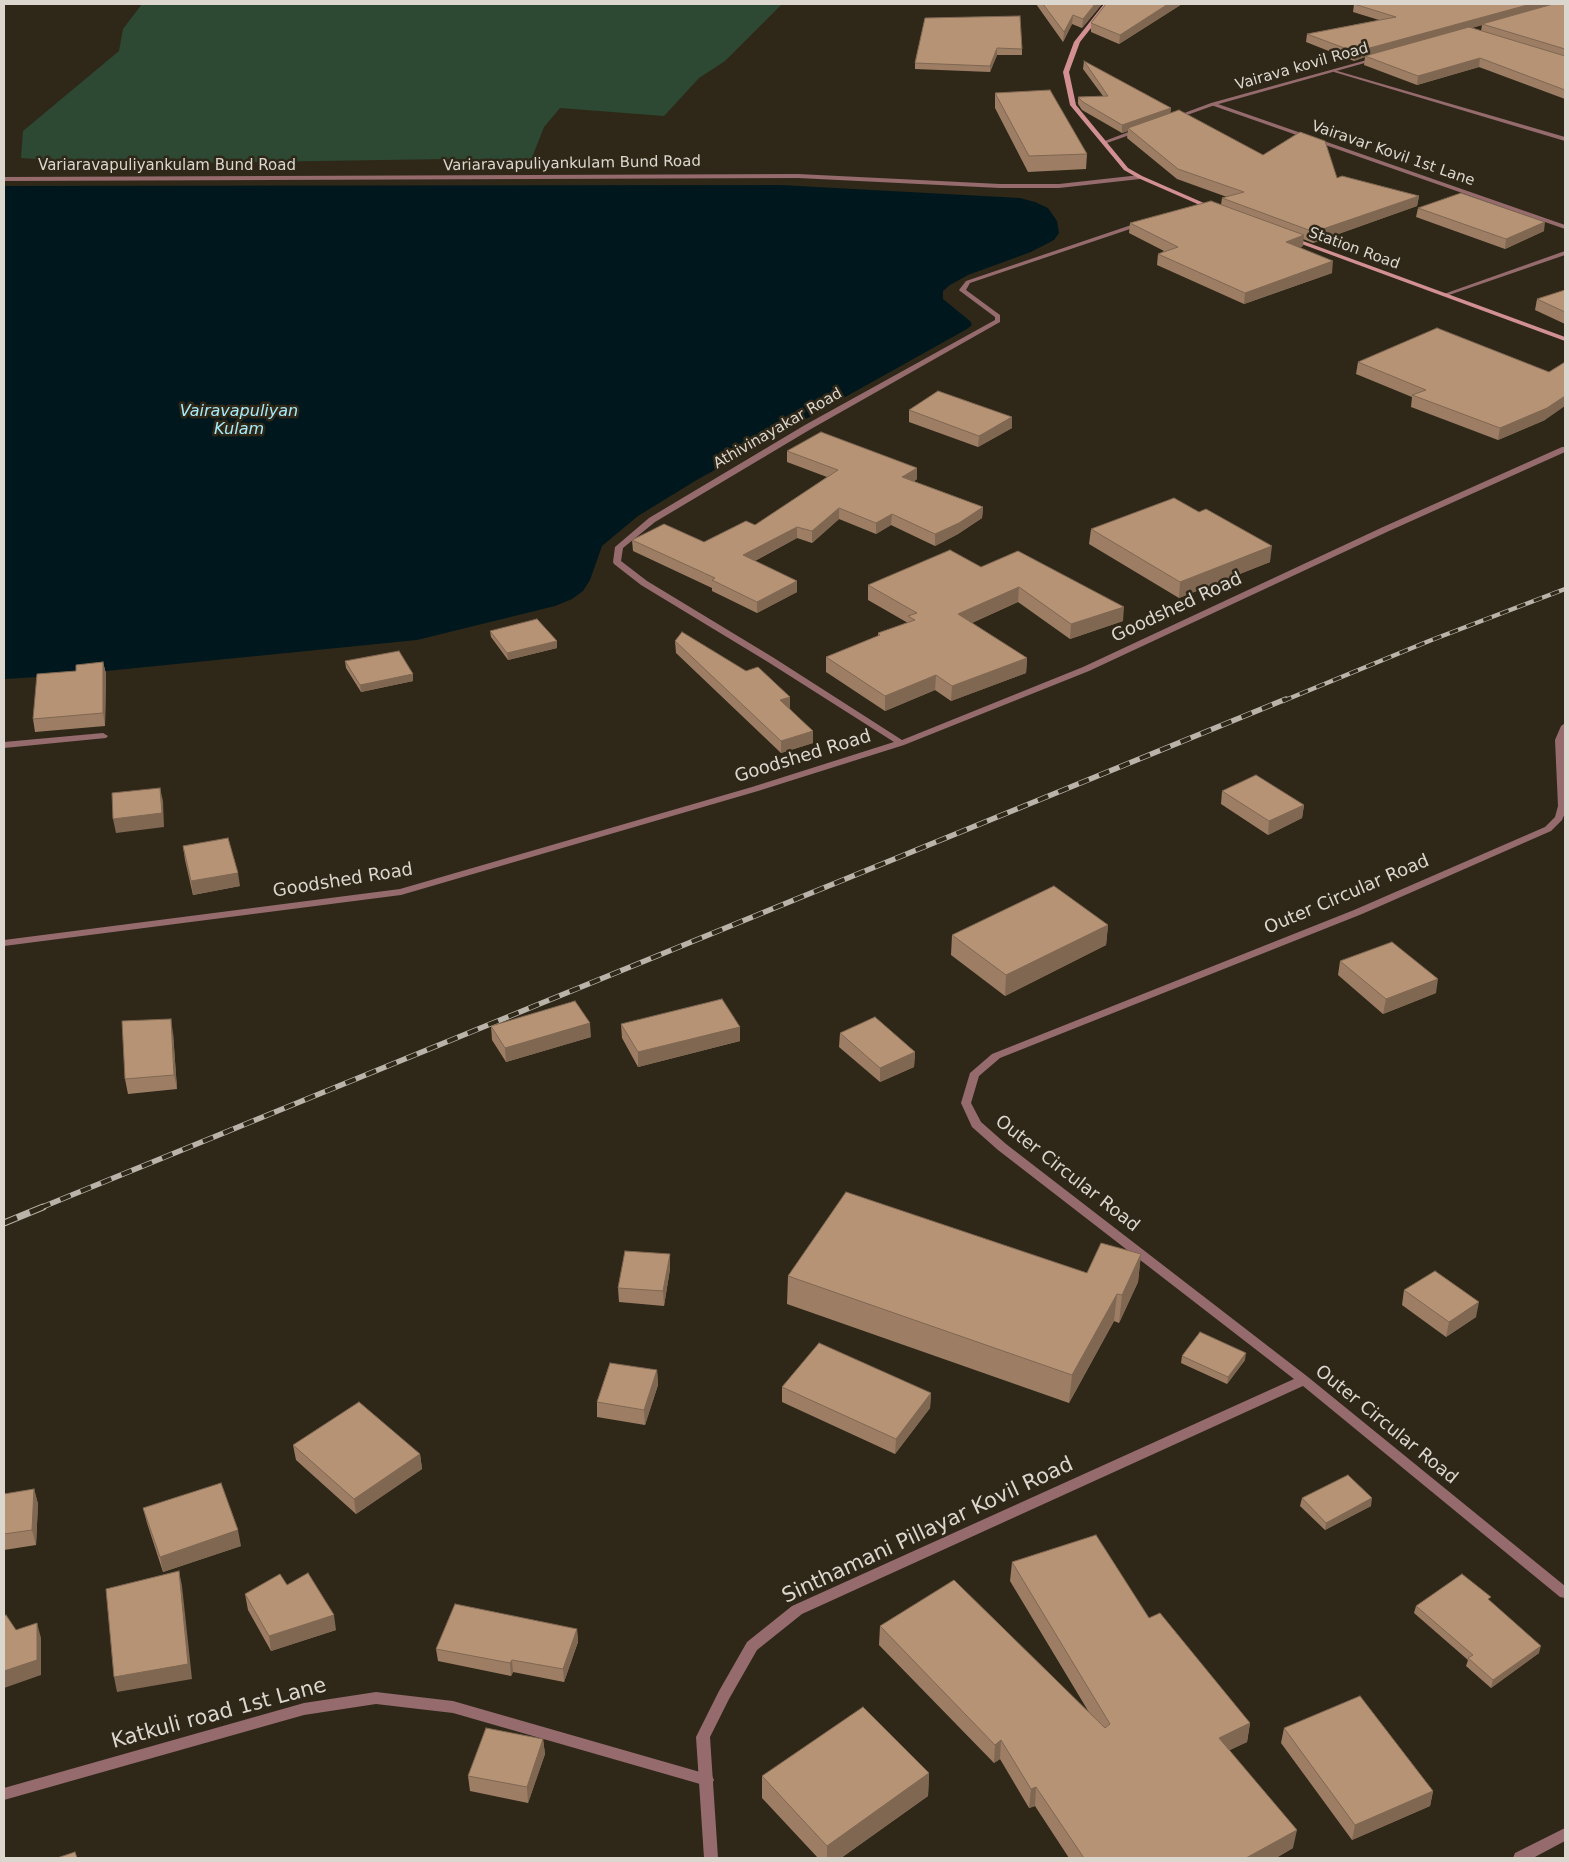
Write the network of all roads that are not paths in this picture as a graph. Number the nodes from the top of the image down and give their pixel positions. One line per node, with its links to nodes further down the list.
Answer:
1 (1107, 4): 8 (main road)
2 (1384, 57): 3 (street, Vairava kovil Road)
3 (1336, 71): 4 (street, Vairava kovil Road); 7 (street)
4 (1213, 104): 5 (street, Vairava kovil Road); 15 (street, Vairavar Kovil 1st Lane)
5 (1168, 120)
6 (1150, 127): 8 (street)
7 (1565, 139)
8 (1105, 142): 9 (main road)
9 (1140, 177): 10 (street, Variaravapuliyankulam Bund Road); 11 (main road)
10 (4, 179)
11 (1200, 203): 12 (street); 13 (main road)
12 (1191, 207)
13 (1215, 210)
14 (1154, 219): 23 (street, Athivinayakar Road)
15 (1565, 227)
16 (1285, 236): 18 (main road, Station Road)
17 (1565, 253): 18 (street)
18 (1444, 295): 19 (main road, Station Road)
19 (1565, 339)
20 (1565, 449): 23 (street, Goodshed Road)
21 (1565, 726): 26 (street, Outer Circular Road)
22 (103, 736): 24 (street)
23 (901, 743): 25 (street, Goodshed Road)
24 (4, 745)
25 (4, 943)
26 (1304, 1380): 27 (street, Outer Circular Road); 28 (street, Sinthamani Pillayar Kovil Road)
27 (1565, 1593)
28 (707, 1780): 29 (street, Katkuli road 1st Lane); 31 (street, Sinthamani Pillayar Kovil Road)
29 (4, 1794)
30 (1565, 1834): 32 (street)
31 (711, 1858)
32 (1520, 1858)

